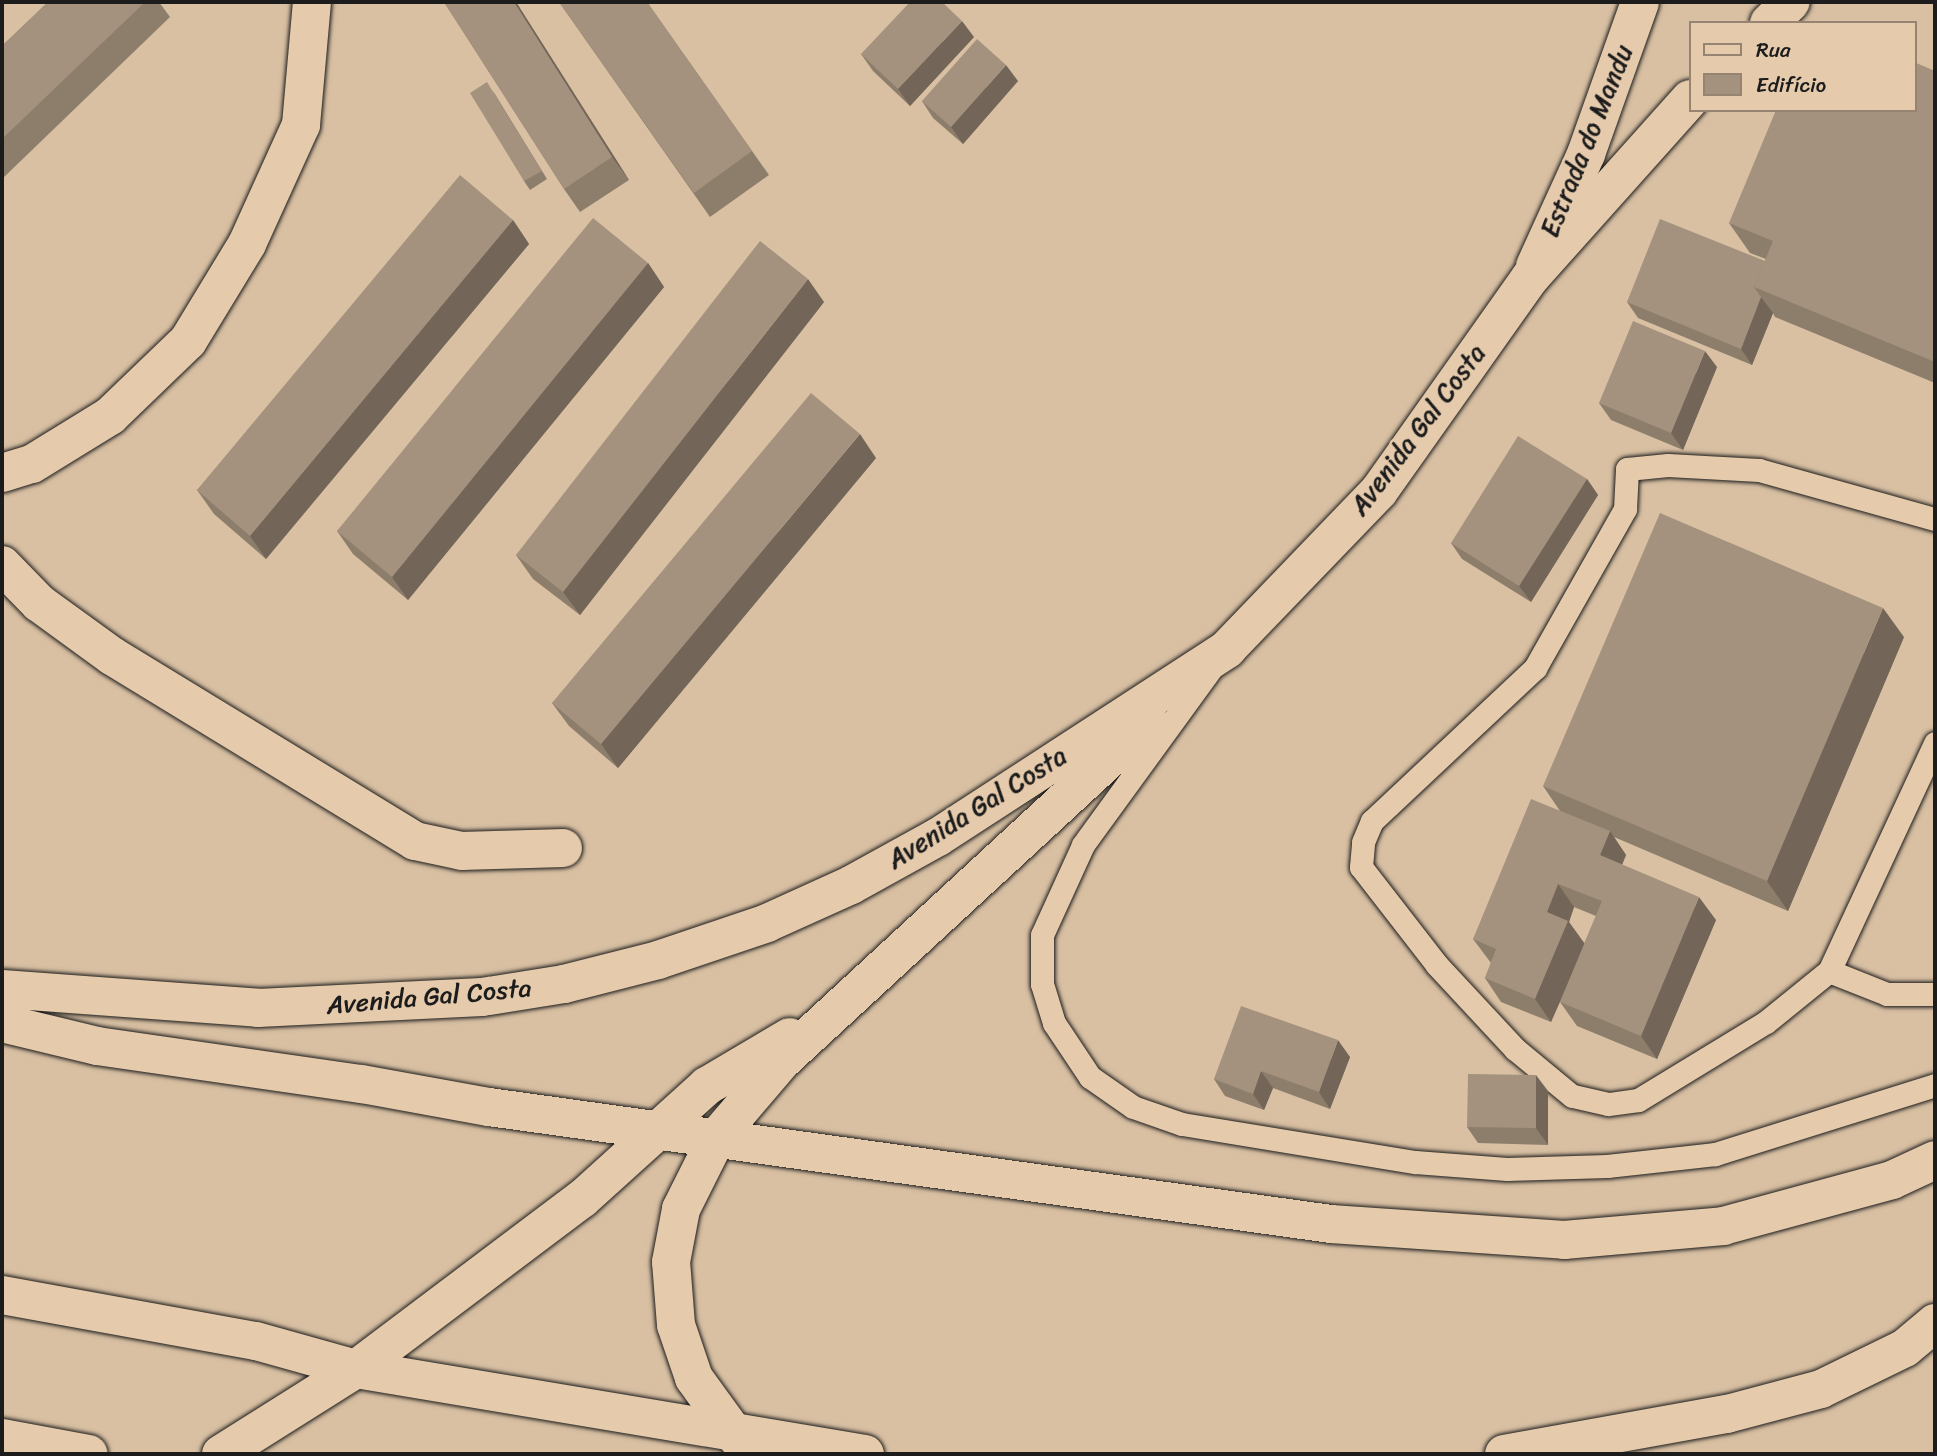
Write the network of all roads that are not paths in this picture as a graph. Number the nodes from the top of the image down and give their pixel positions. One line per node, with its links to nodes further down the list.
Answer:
1 (312, 2): 7 (main road)
2 (1640, 2): 6 (main road, Estrada do Mandu)
3 (1791, 2): 4 (main road)
4 (1771, 21)
5 (1688, 101): 6 (main road, Avenida Gal Costa)
6 (1530, 278): 10 (main road, Avenida Gal Costa)
7 (2, 473)
8 (1935, 519): 13 (lane)
9 (2, 565): 12 (main road)
10 (1227, 649): 14 (main road, Avenida Gal Costa); 16 (main road); 18 (lane)
11 (1935, 743): 13 (lane)
12 (563, 848)
13 (1829, 971): 15 (lane)
14 (2, 989)
15 (1935, 994)
16 (836, 1013): 19 (main road); 20 (main road)
17 (2, 1023): 19 (main road)
18 (1935, 1085)
19 (654, 1132): 20 (main road); 24 (main road)
20 (717, 1137): 21 (main road); 26 (main road)
21 (1935, 1160)
22 (2, 1295): 24 (main road)
23 (1935, 1323): 30 (main road)
24 (356, 1369): 26 (main road); 28 (main road)
25 (2, 1438): 27 (main road)
26 (739, 1444): 29 (main road)
27 (89, 1454)
28 (221, 1454)
29 (865, 1454)
30 (1504, 1454)

